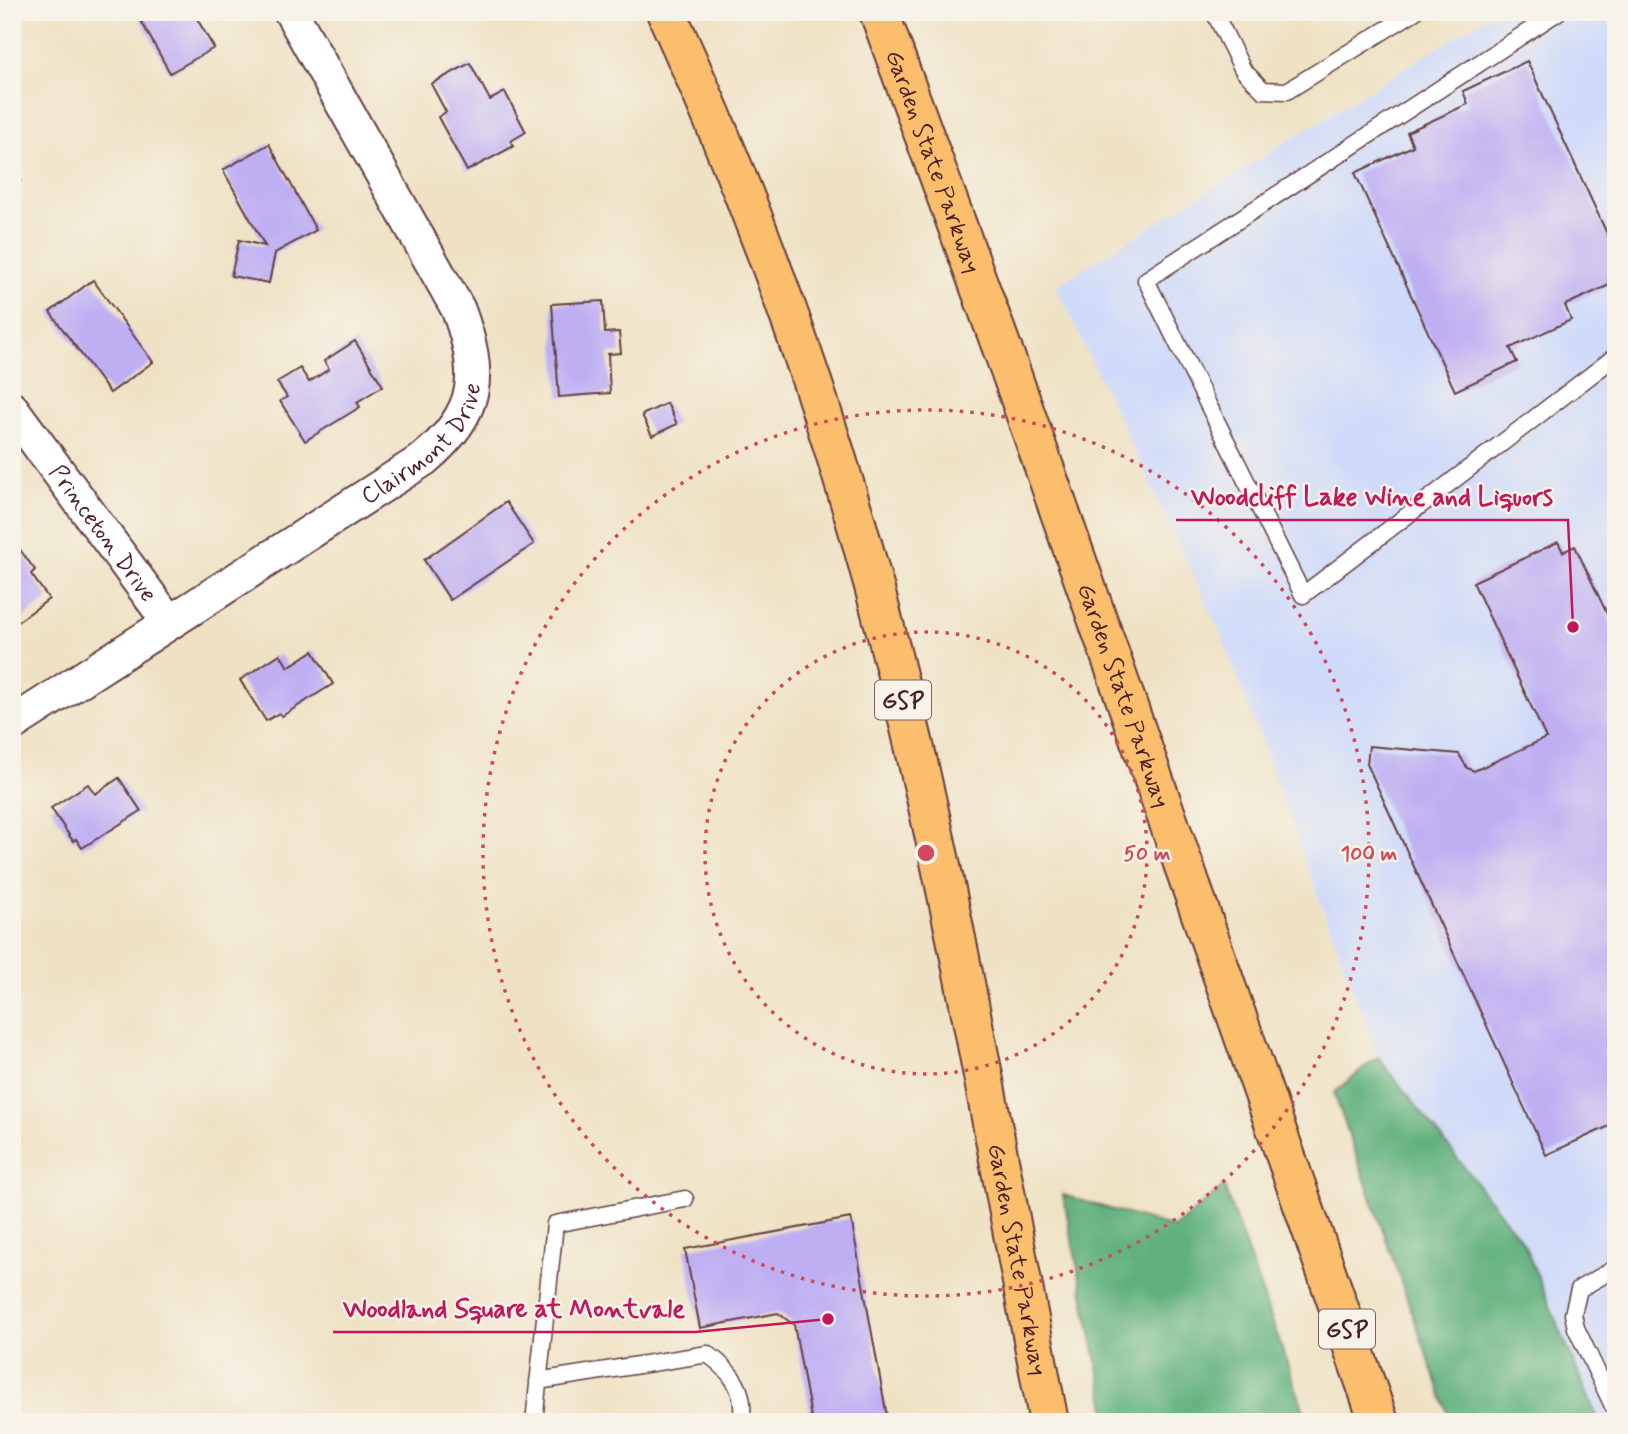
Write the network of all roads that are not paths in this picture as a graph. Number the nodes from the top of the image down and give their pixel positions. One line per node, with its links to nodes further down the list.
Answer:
1 (290, 12): 9 (street, Clairmont Drive)
2 (666, 12): 17 (highway, Garden State Parkway / GSP)
3 (879, 12): 18 (highway, Garden State Parkway / GSP)
4 (1214, 12): 5 (lane)
5 (1414, 12)
6 (1558, 12): 7 (lane)
7 (1616, 356)
8 (12, 409): 9 (street, Princeton Drive)
9 (169, 622): 10 (street, Clairmont Drive)
10 (12, 724)
11 (685, 1199): 13 (lane)
12 (1616, 1268): 14 (lane)
13 (538, 1381): 15 (lane); 16 (lane)
14 (1616, 1412)
15 (534, 1422)
16 (741, 1422)
17 (1049, 1422)
18 (1379, 1422)

